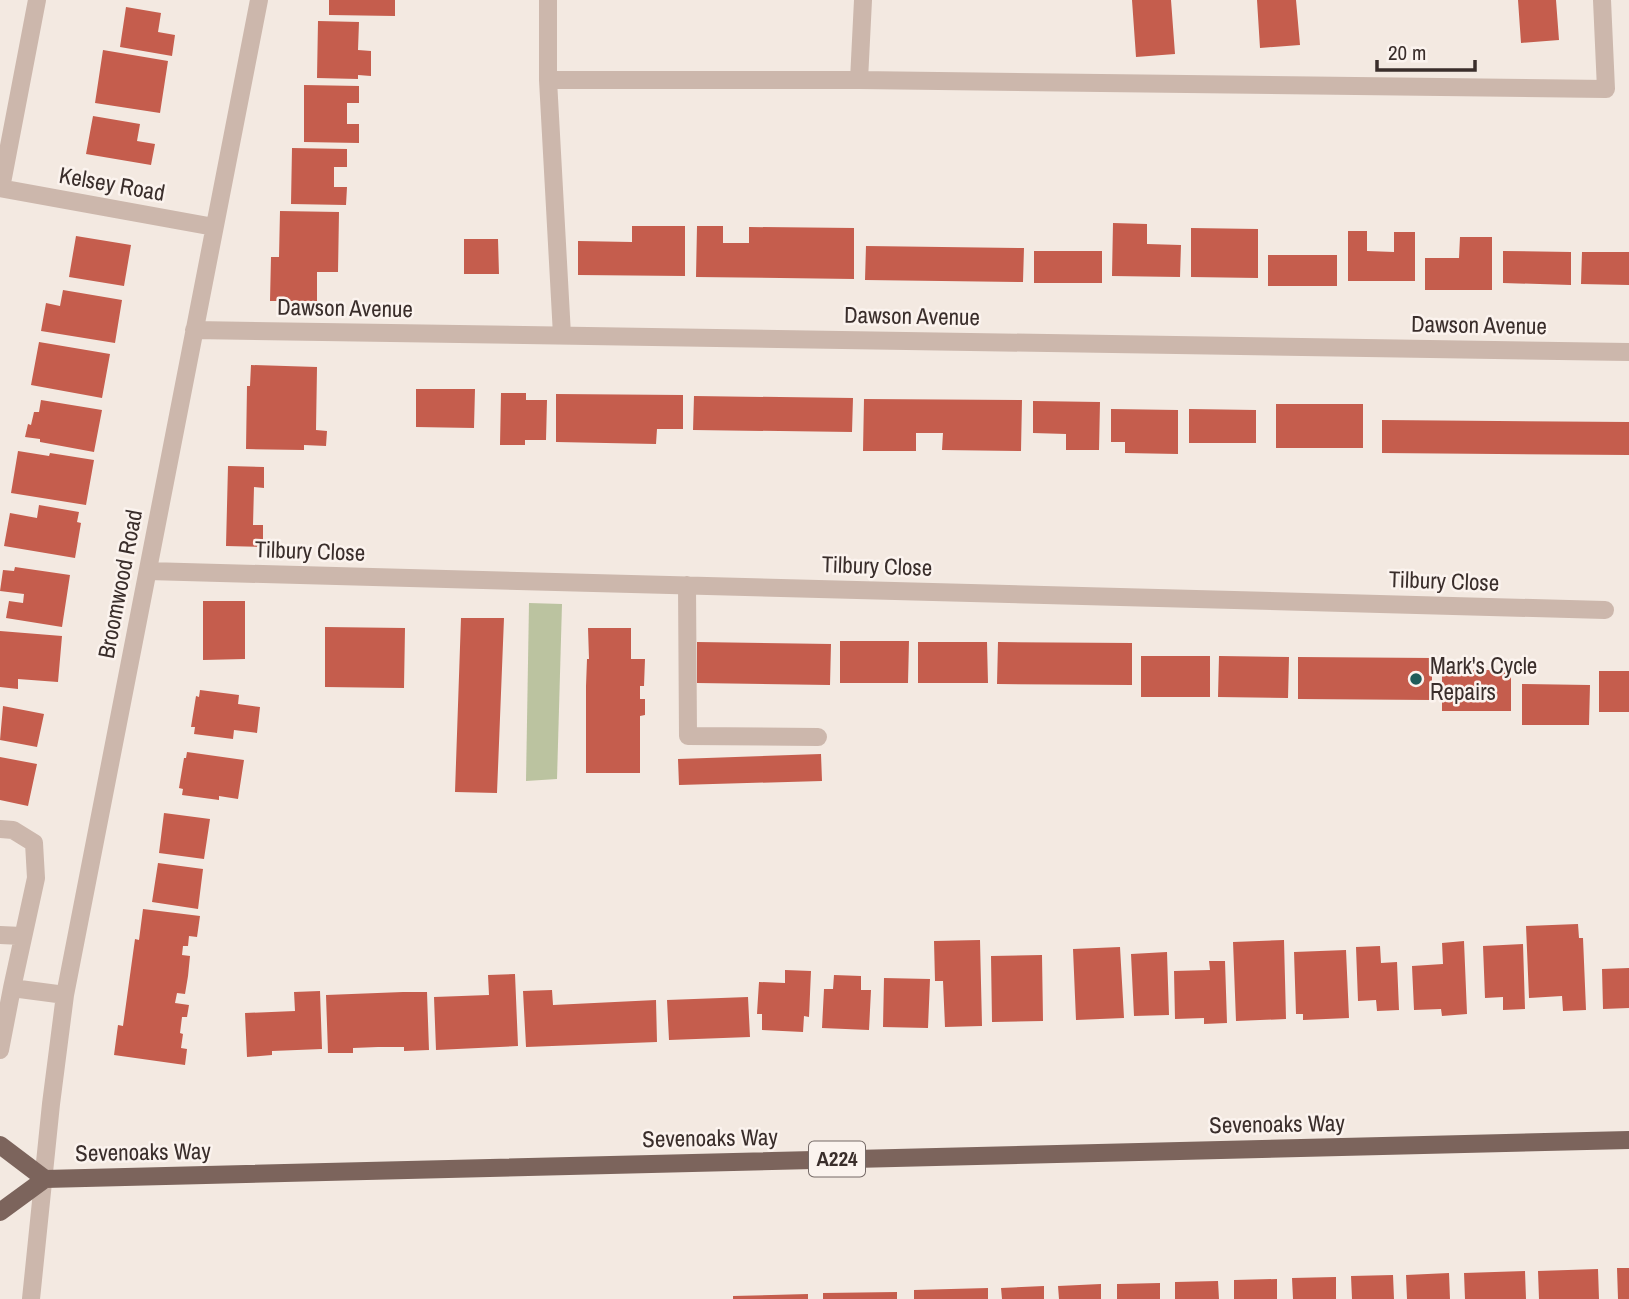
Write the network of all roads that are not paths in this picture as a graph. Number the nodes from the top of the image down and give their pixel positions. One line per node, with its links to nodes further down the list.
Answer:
1 (37, 0): 8 (street)
2 (258, 0): 9 (street, Broomwood Road)
3 (548, 0): 6 (street)
4 (863, 0): 7 (street)
5 (1602, 0): 7 (street)
6 (548, 80): 7 (street); 11 (street)
7 (859, 80)
8 (1, 188): 9 (street, Kelsey Road)
9 (214, 227): 10 (street, Broomwood Road)
10 (194, 330): 11 (street, Dawson Avenue); 13 (street, Broomwood Road)
11 (562, 335): 12 (street, Dawson Avenue)
12 (1629, 352)
13 (148, 571): 14 (street, Tilbury Close); 21 (street, Broomwood Road)
14 (687, 585): 15 (street, Tilbury Close); 16 (street)
15 (1605, 610)
16 (818, 737)
17 (0, 829): 19 (street)
18 (0, 935): 19 (street)
19 (22, 936): 20 (street)
20 (12, 988): 21 (street); 22 (street)
21 (65, 995): 25 (street, Broomwood Road)
22 (0, 1050)
23 (1629, 1140): 25 (main road, Sevenoaks Way / A224)
24 (0, 1145): 25 (main road, Sevenoaks Way)
25 (45, 1179): 26 (main road, Sevenoaks Way); 27 (street, Broomwood Road)
26 (0, 1212)
27 (31, 1299)

